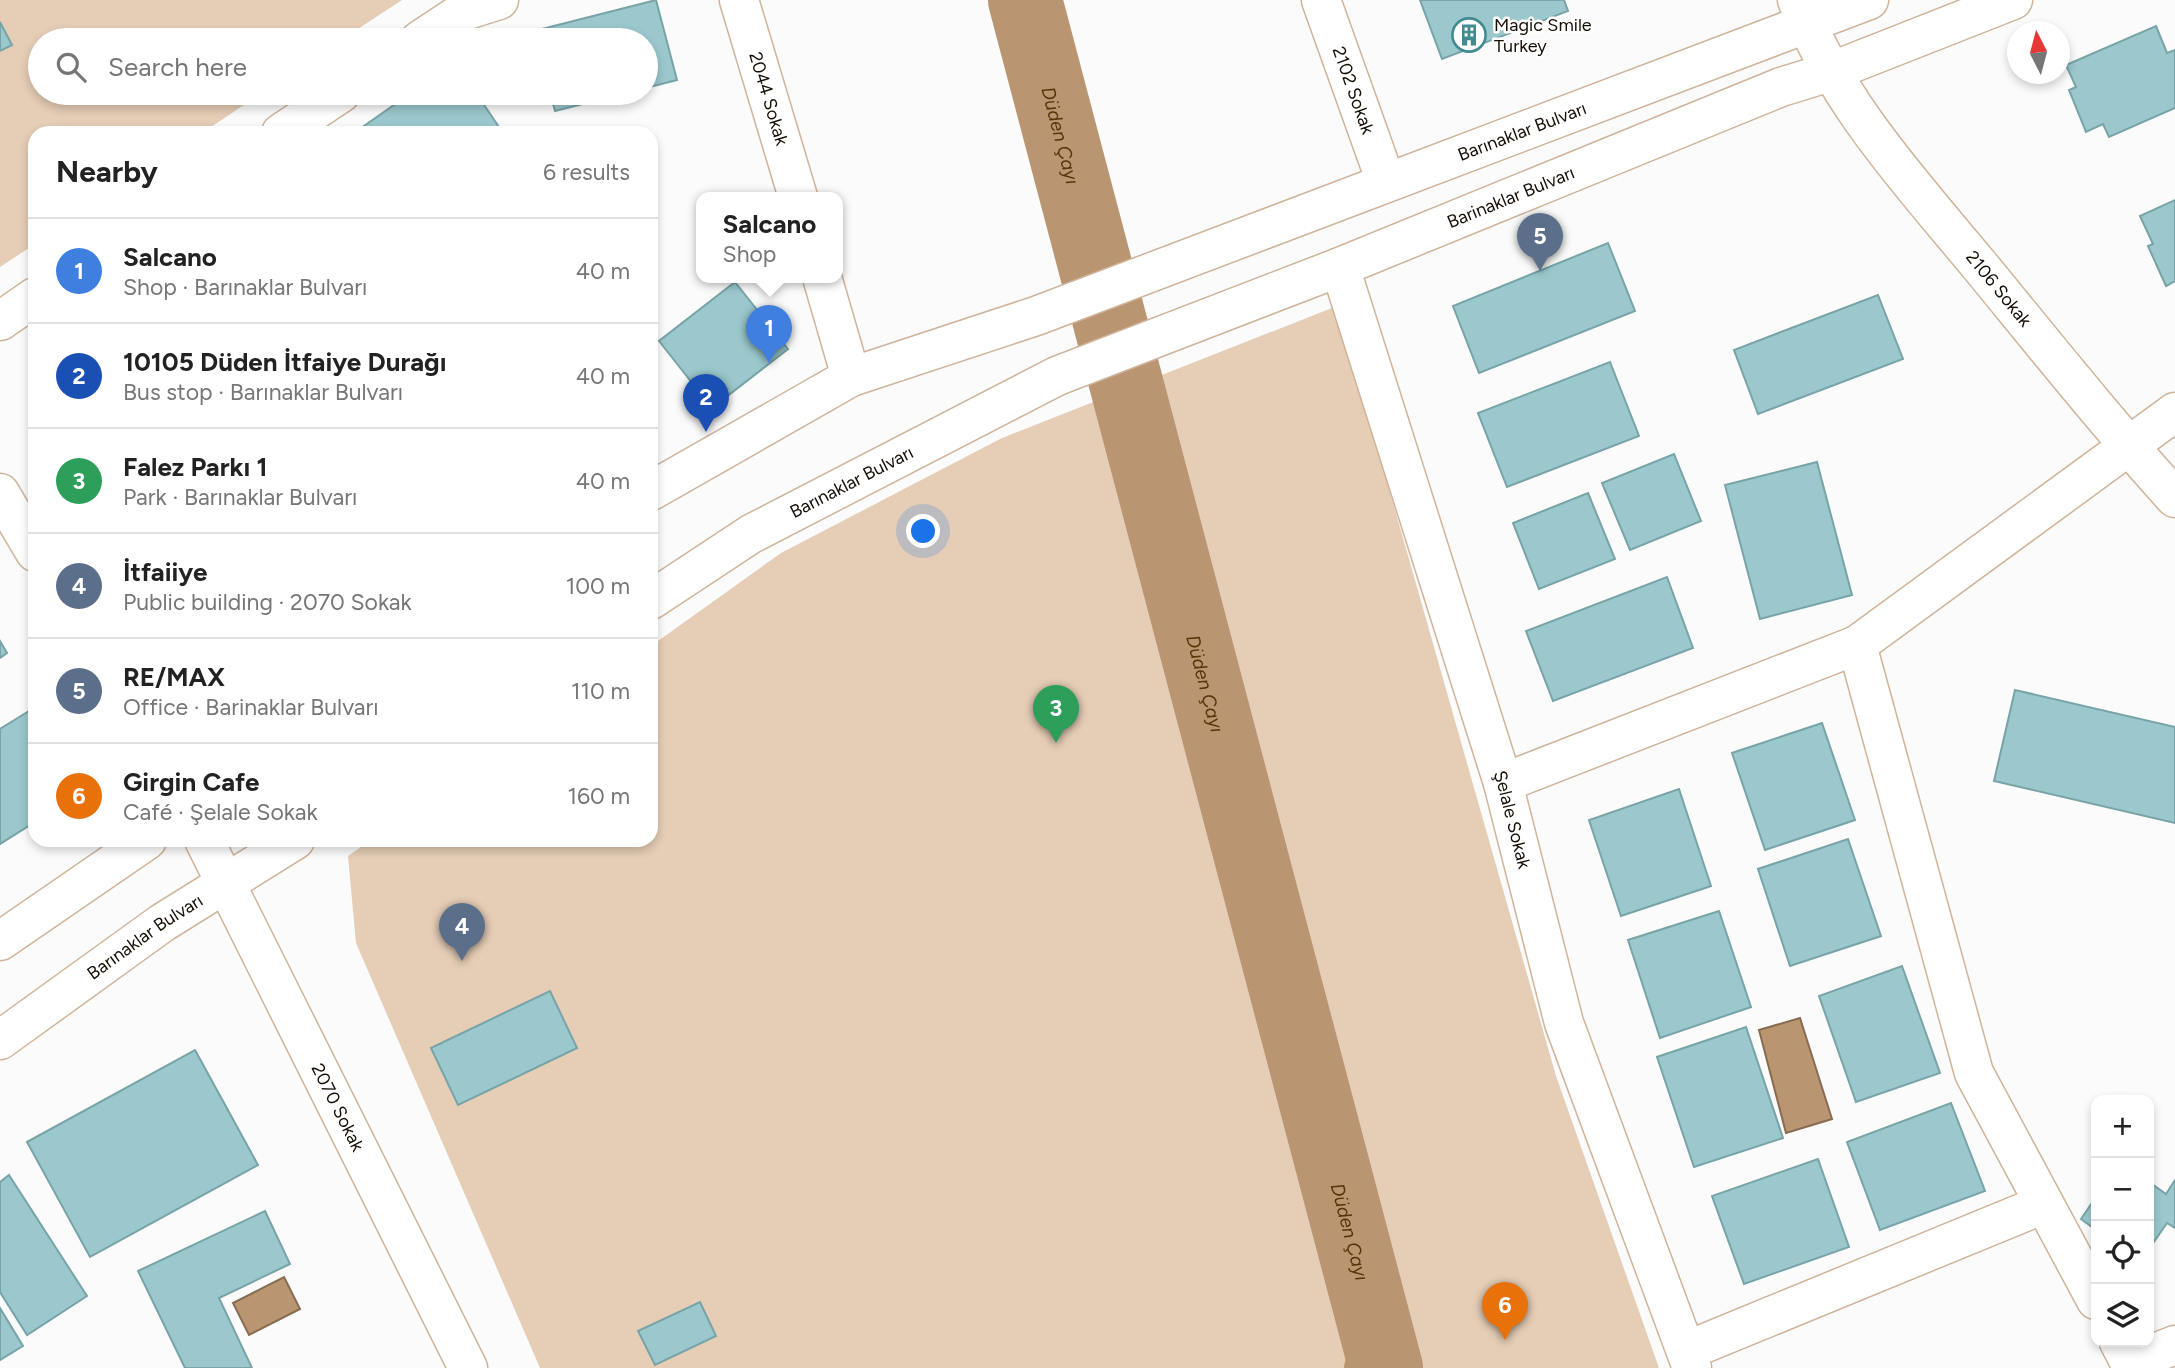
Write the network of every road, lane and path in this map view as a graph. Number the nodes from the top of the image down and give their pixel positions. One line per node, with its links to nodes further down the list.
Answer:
1 (499, 0): 7 (street)
2 (739, 0): 12 (street, 2044 Sokak)
3 (1321, 0): 11 (street, 2102 Sokak)
4 (1869, 0): 6 (street, Barınaklar Bulvarı)
5 (2013, 0): 8 (street)
6 (1801, 12): 8 (street, 2106 Sokak); 11 (street, Barınaklar Bulvarı)
7 (438, 28)
8 (1830, 72): 13 (street, Barinaklar Bulvarı); 20 (street, 2106 Sokak)
9 (323, 105): 10 (street)
10 (292, 126)
11 (1386, 182): 18 (street, Barınaklar Bulvarı)
12 (797, 192)
13 (1340, 267): 17 (street, Barinaklar Bulvarı); 27 (street, Şelale Sokak)
14 (824, 283): 18 (street)
15 (28, 303): 16 (street)
16 (0, 321)
17 (1194, 322): 25 (street, Barınaklar Bulvarı)
18 (852, 377): 21 (street)
19 (2175, 412): 20 (street)
20 (2129, 447): 23 (street, 2106 Sokak); 26 (street)
21 (658, 487)
22 (0, 493): 24 (street)
23 (2175, 498)
24 (28, 540)
25 (658, 595)
26 (1857, 645): 27 (street); 34 (street)
27 (1503, 783): 38 (street, Şelale Sokak)
28 (138, 847): 32 (street)
29 (208, 847): 31 (street, 2070 Sokak)
30 (284, 847): 31 (street, Barınaklar Bulvarı)
31 (226, 883): 33 (street, Barınaklar Bulvarı); 39 (street, 2070 Sokak)
32 (0, 941)
33 (0, 1040)
34 (2044, 1204): 35 (street); 38 (street)
35 (2091, 1291)
36 (2175, 1345): 37 (street)
37 (2122, 1347)
38 (1689, 1359)
39 (468, 1368)

